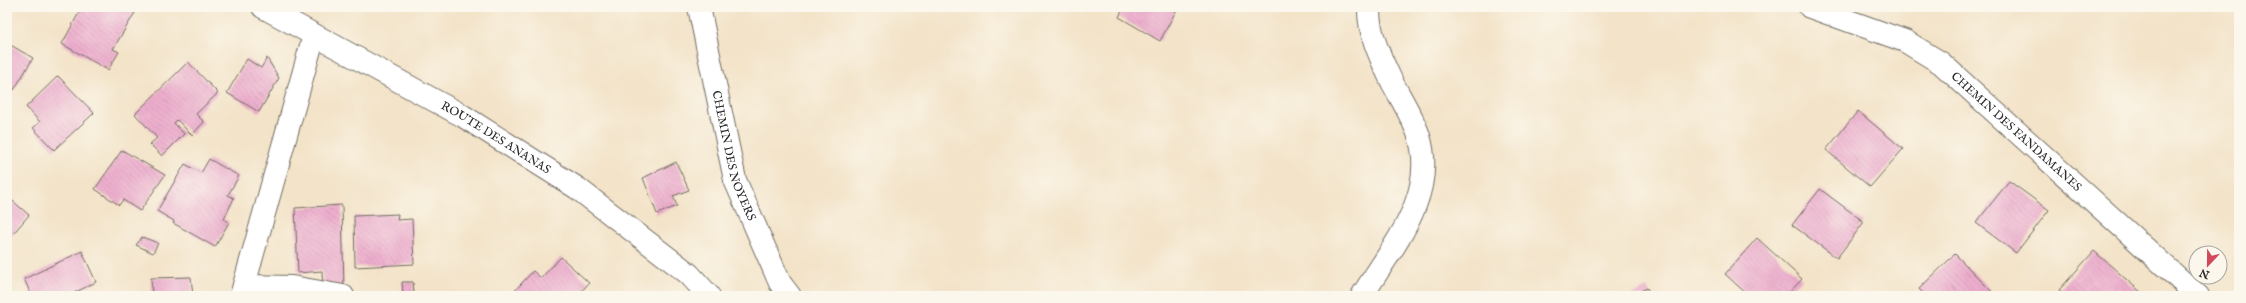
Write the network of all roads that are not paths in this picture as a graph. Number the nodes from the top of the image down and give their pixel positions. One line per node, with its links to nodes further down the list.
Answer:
1 (263, 7): 5 (street, ROUTE DES ANANAS)
2 (699, 7): 9 (street, CHEMIN DES NOYERS)
3 (1369, 7): 10 (street)
4 (1810, 7): 11 (street, CHEMIN DES FANDAMANES)
5 (314, 35): 6 (street); 8 (street, ROUTE DES ANANAS)
6 (243, 291): 7 (street)
7 (343, 296)
8 (710, 296)
9 (790, 296)
10 (1362, 296)
11 (2198, 296)

